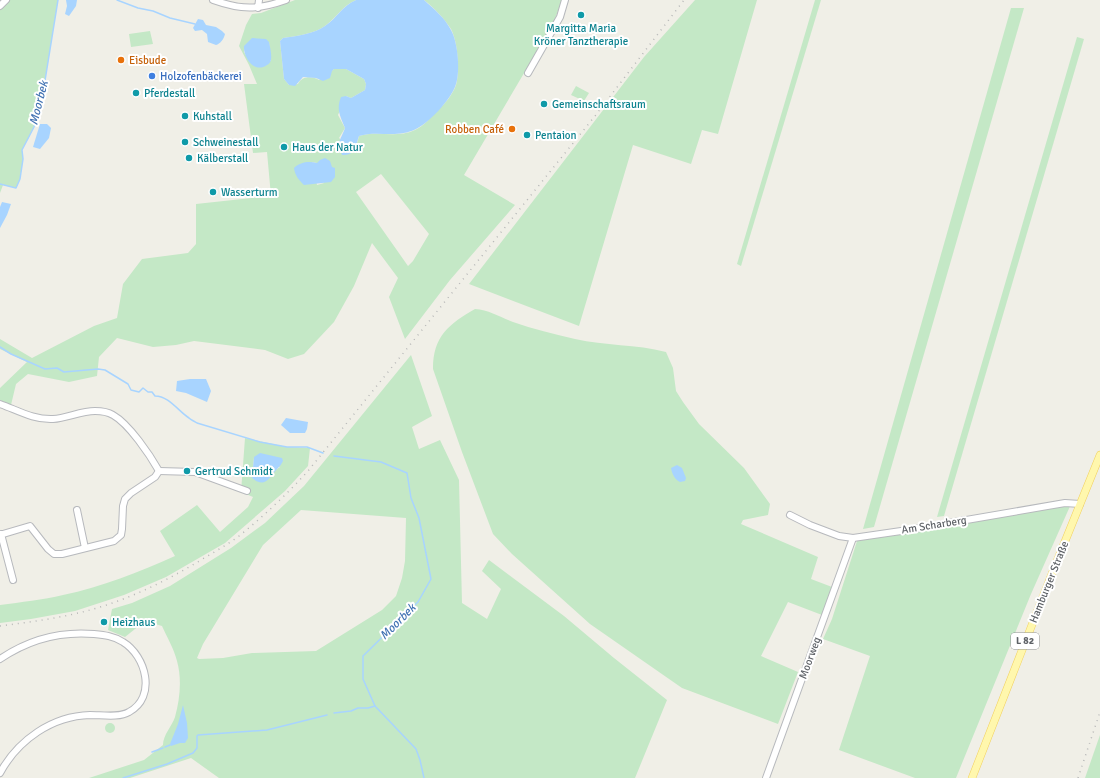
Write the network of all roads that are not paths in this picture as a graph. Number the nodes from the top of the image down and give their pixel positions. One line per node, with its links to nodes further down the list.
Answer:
1 (6, 0): 6 (street)
2 (213, 0): 7 (street)
3 (259, 0): 7 (street)
4 (286, 0): 7 (street)
5 (565, 0): 8 (street)
6 (0, 6)
7 (258, 8)
8 (528, 73)
9 (0, 404): 11 (street)
10 (1100, 454): 13 (main road, Hamburger Straße / L 82)
11 (159, 471): 12 (street); 18 (street)
12 (247, 491)
13 (1080, 504): 17 (street, Am Scharberg); 23 (main road, Hamburger Straße / L 82)
14 (77, 510): 18 (street)
15 (790, 516): 17 (street, Am Scharberg)
16 (0, 535): 18 (street); 19 (street)
17 (853, 538): 22 (street, Moorweg)
18 (85, 548)
19 (13, 580)
20 (0, 659): 21 (street)
21 (0, 773)
22 (766, 778)
23 (972, 778)

